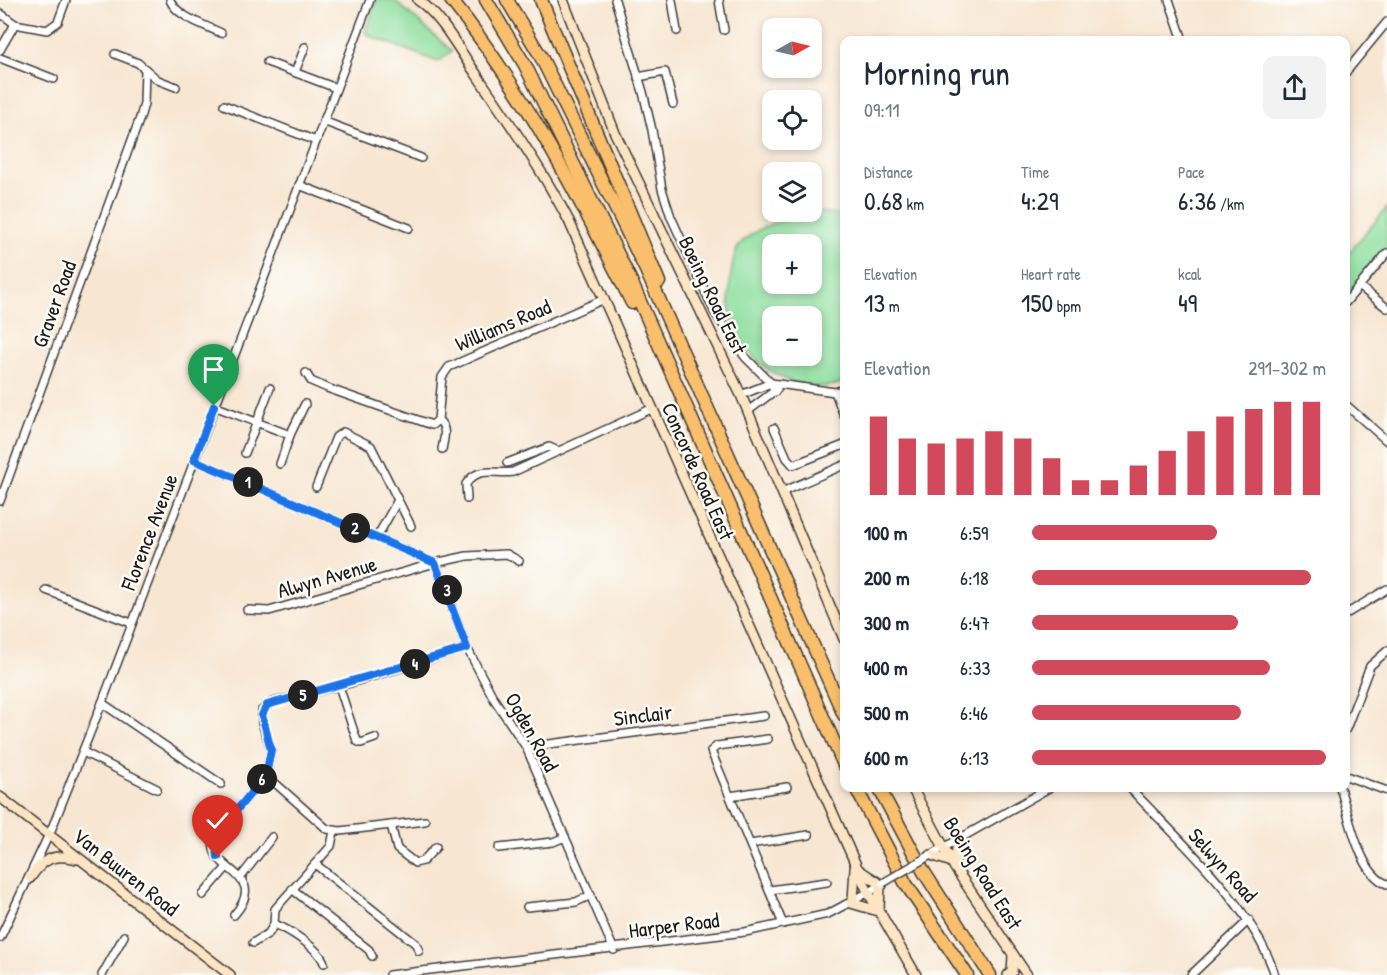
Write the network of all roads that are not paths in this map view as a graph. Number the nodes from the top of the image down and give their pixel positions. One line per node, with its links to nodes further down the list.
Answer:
1 (66, 0): 17 (street)
2 (170, 0): 20 (street)
3 (370, 0): 33 (street, Florence Avenue)
4 (418, 0): 44 (main road, Concorde Road East)
5 (451, 0): 63 (highway)
6 (486, 0): 63 (highway)
7 (507, 0): 47 (highway)
8 (540, 0): 47 (highway)
9 (563, 0): 54 (main road, Boeing Road East)
10 (625, 0): 14 (street)
11 (672, 0): 19 (street)
12 (719, 0): 18 (street)
13 (1169, 0): 21 (street)
14 (615, 1): 30 (street)
15 (0, 14): 17 (street)
16 (1387, 22): 27 (street)
17 (15, 24): 23 (street)
18 (724, 30)
19 (677, 31)
20 (221, 33)
21 (1181, 36)
22 (305, 47): 29 (street)
23 (0, 50)
24 (115, 54): 28 (street)
25 (0, 58): 31 (street)
26 (267, 62): 29 (street)
27 (1350, 67)
28 (146, 69): 32 (street); 79 (street, Graver Road)
29 (295, 72): 33 (street)
30 (638, 77): 34 (street); 48 (street)
31 (54, 79)
32 (176, 87)
33 (336, 88): 36 (street, Florence Avenue)
34 (673, 104)
35 (224, 105): 37 (street)
36 (323, 121): 37 (street, Florence Avenue); 38 (street)
37 (316, 141): 39 (street, Florence Avenue)
38 (421, 158)
39 (299, 185): 40 (street); 57 (street, Florence Avenue)
40 (409, 228)
41 (1387, 253): 42 (street)
42 (1359, 286): 43 (street); 45 (street)
43 (1350, 297)
44 (602, 300): 59 (main road, Concorde Road East); 61 (street, Williams Road)
45 (1387, 308)
46 (306, 373): 61 (street)
47 (695, 378): 94 (highway)
48 (771, 383): 49 (street); 52 (street); 54 (street)
49 (781, 385): 52 (street); 53 (street)
50 (270, 388): 62 (street)
51 (840, 390): 53 (street)
52 (775, 392): 60 (street)
53 (835, 392): 56 (street)
54 (741, 395): 60 (main road, Boeing Road East)
55 (305, 404): 65 (street)
56 (840, 405)
57 (214, 406): 62 (street); 71 (street, Florence Avenue)
58 (1350, 409): 66 (street)
59 (651, 410): 69 (street); 133 (main road, Concorde Road East)
60 (748, 411): 76 (main road, Boeing Road East)
61 (438, 420): 68 (street, Williams Road)
62 (256, 421): 65 (street); 70 (street)
63 (694, 427): 101 (highway)
64 (774, 428): 67 (street)
65 (291, 435): 73 (street)
66 (1387, 441)
67 (840, 447)
68 (442, 449)
69 (558, 451): 72 (street); 77 (street)
70 (245, 453)
71 (194, 460): 81 (street); 88 (street, Florence Avenue)
72 (507, 463)
73 (280, 464)
74 (840, 467): 76 (street)
75 (316, 487): 78 (street)
76 (782, 492): 89 (main road, Boeing Road East)
77 (467, 499)
78 (398, 500): 80 (street); 81 (street)
79 (0, 501)
80 (411, 526)
81 (377, 537): 83 (street)
82 (519, 561): 83 (street, Alwyn Avenue)
83 (435, 563): 86 (street, Alwyn Avenue); 90 (street, Ogden Road)
84 (1387, 589): 87 (street)
85 (46, 590): 88 (street)
86 (247, 610)
87 (1350, 612)
88 (131, 623): 93 (street, Florence Avenue)
89 (840, 630)
90 (467, 648): 92 (street); 99 (street, Ogden Road)
91 (1387, 651): 95 (street)
92 (339, 686): 97 (street); 102 (street)
93 (102, 703): 100 (street, Florence Avenue); 104 (street)
94 (840, 706)
95 (1350, 708)
96 (764, 716): 99 (street, Sinclair)
97 (375, 738)
98 (768, 739): 114 (street)
99 (526, 747): 123 (street, Ogden Road)
100 (83, 752): 106 (street); 120 (street, Florence Avenue)
101 (840, 756)
102 (266, 775): 118 (street); 134 (street)
103 (1350, 777): 107 (street)
104 (221, 784)
105 (787, 786): 114 (street)
106 (157, 789)
107 (1387, 791)
108 (858, 792): 166 (highway)
109 (881, 792): 167 (highway)
110 (914, 792): 119 (main road, Boeing Road East)
111 (1042, 792): 124 (street, Harper Road)
112 (1134, 792): 149 (street, Selwyn Road)
113 (1341, 792): 138 (street)
114 (730, 796): 125 (street)
115 (0, 797): 120 (main road, Van Buuren Road)
116 (425, 821): 117 (street)
117 (391, 825): 118 (street); 126 (street)
118 (334, 831): 131 (street)
119 (937, 834): 127 (main road, Boeing Road East); 129 (main road)
120 (49, 835): 130 (main road, Van Buuren Road); 136 (street, Florence Avenue)
121 (809, 835): 125 (street)
122 (272, 837): 135 (street)
123 (565, 837): 128 (street); 144 (street, Ogden Road)
124 (958, 840): 127 (street, Harper Road); 132 (main road)
125 (750, 844): 141 (street)
126 (436, 847)
127 (945, 847): 129 (street, Harper Road); 132 (main road, Boeing Road East)
128 (499, 848)
129 (931, 855): 132 (main road); 139 (street, Harper Road, bridge)
130 (82, 861): 136 (main road); 163 (main road, Van Buuren Road)
131 (315, 864): 140 (street); 157 (street)
132 (954, 865): 158 (main road, Boeing Road East)
133 (856, 866): 139 (main road); 142 (main road, Concorde Road East); 145 (main road)
134 (227, 867): 135 (street); 143 (street)
135 (241, 877): 148 (street)
136 (30, 878): 152 (street, Florence Avenue)
137 (827, 882): 141 (street)
138 (1387, 884)
139 (882, 885): 142 (street, Harper Road); 147 (main road)
140 (292, 889): 150 (street); 159 (street)
141 (770, 890): 151 (street)
142 (868, 892): 145 (street, Harper Road); 147 (main road, Concorde Road East)
143 (202, 895)
144 (591, 896): 146 (street); 156 (street, Ogden Road)
145 (852, 902): 147 (main road); 151 (street, Harper Road)
146 (527, 907)
147 (880, 911): 165 (main road, Concorde Road East)
148 (234, 915)
149 (1249, 920): 169 (street); 170 (street, Selwyn Road)
150 (274, 924): 155 (street); 160 (street)
151 (783, 924): 156 (street, Harper Road)
152 (2, 928): 154 (street, Florence Avenue)
153 (124, 936): 162 (street)
154 (0, 938)
155 (253, 943)
156 (614, 950): 164 (street, Harper Road)
157 (419, 951)
158 (1013, 955): 161 (main road); 168 (main road, Boeing Road East)
159 (372, 956)
160 (324, 963)
161 (1012, 974)
162 (102, 975)
163 (230, 975)
164 (389, 975)
165 (916, 975)
166 (967, 975)
167 (990, 975)
168 (1027, 975)
169 (1191, 975)
170 (1275, 975)

